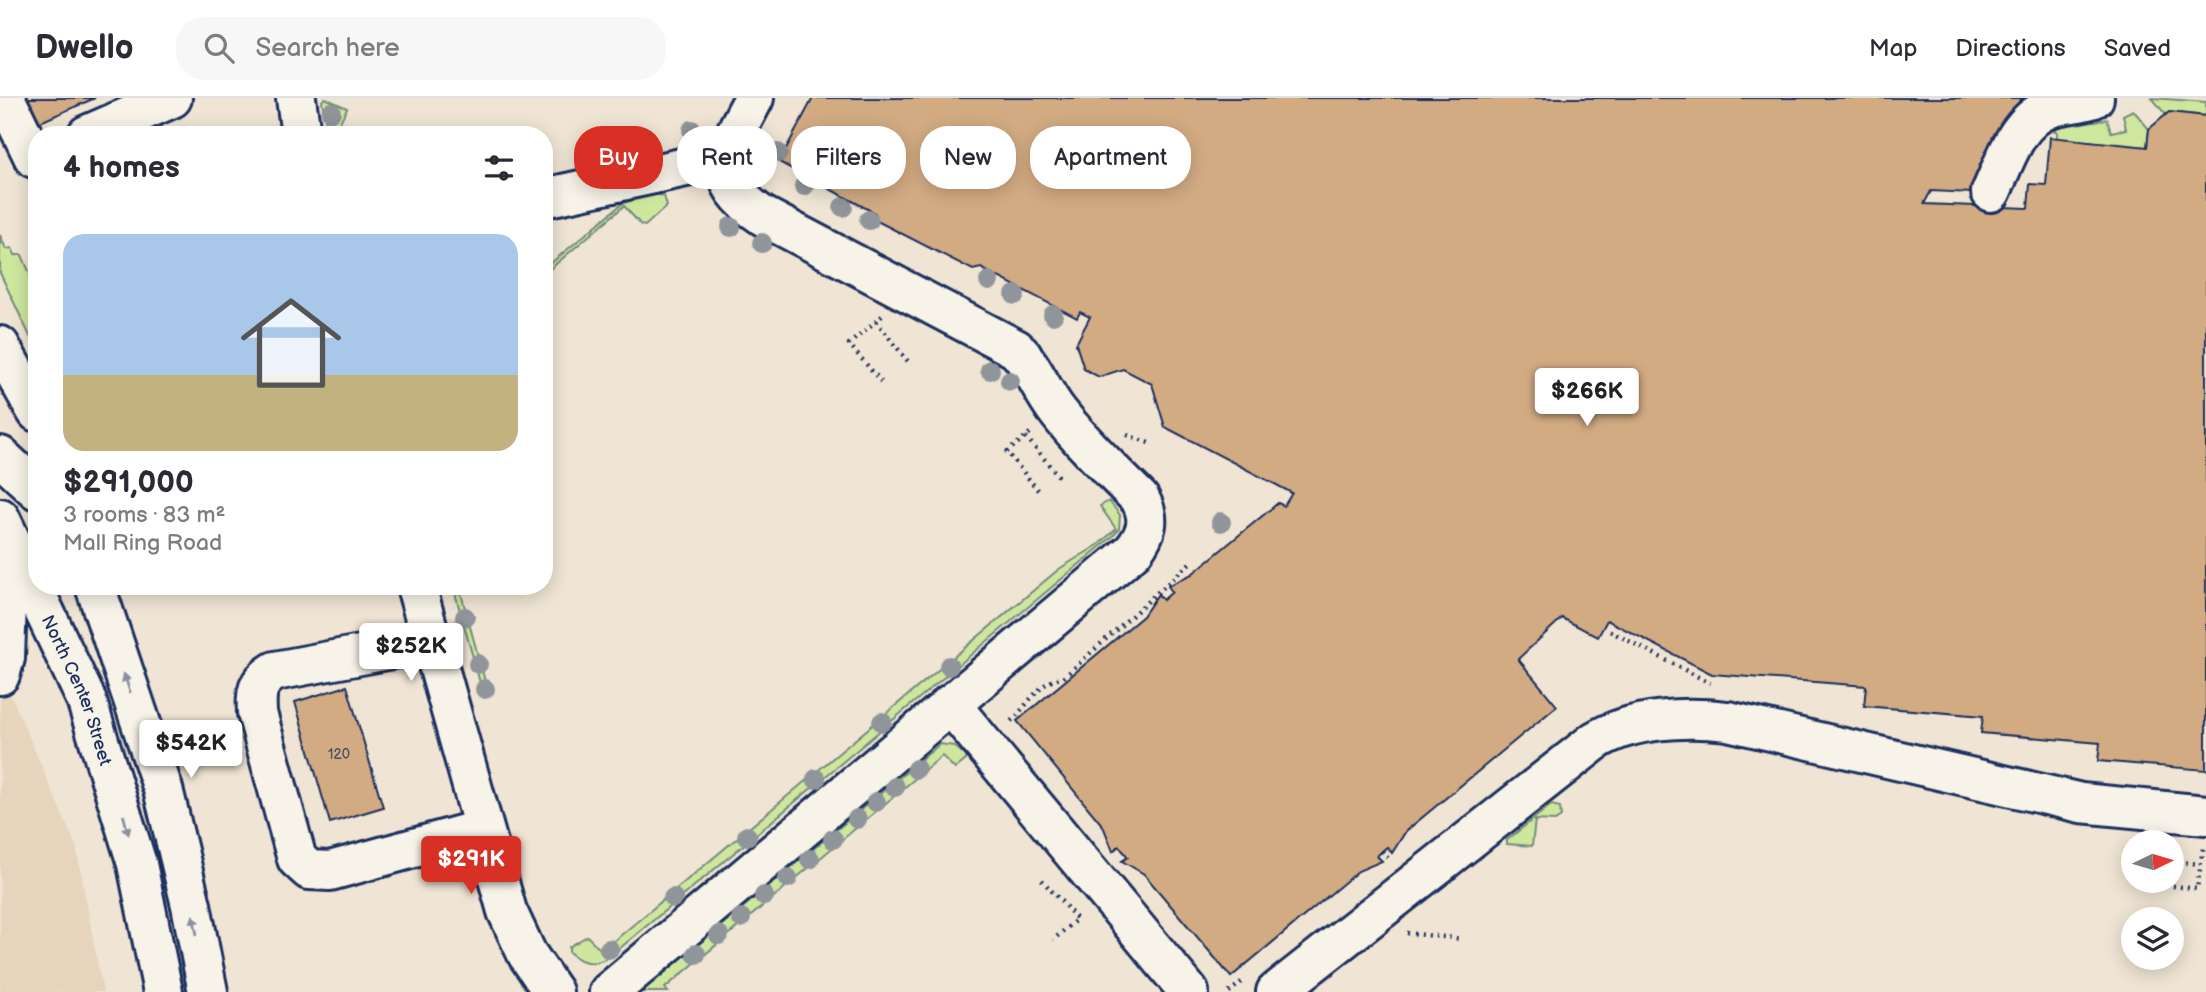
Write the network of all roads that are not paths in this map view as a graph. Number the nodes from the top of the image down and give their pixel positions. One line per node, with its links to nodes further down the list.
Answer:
1 (5, 98): 9 (street)
2 (172, 98): 6 (street)
3 (296, 98): 7 (street)
4 (754, 98): 8 (street)
5 (2094, 98): 12 (street)
6 (107, 126)
7 (301, 126)
8 (741, 126)
9 (28, 146)
10 (677, 169): 13 (street)
11 (732, 189): 25 (street)
12 (1991, 192)
13 (553, 196)
14 (0, 346): 15 (street)
15 (28, 396)
16 (0, 456): 17 (street)
17 (28, 482)
18 (4, 527): 19 (street, North Center Street, one-way to 19); 24 (street)
19 (28, 577)
20 (37, 595): 29 (street, North Center Street, one-way to 29)
21 (99, 595): 30 (street, one-way to 21)
22 (418, 595): 23 (street)
23 (430, 642): 27 (street); 27 (street)
24 (0, 675)
25 (950, 704): 28 (street); 32 (street)
26 (2206, 815): 33 (street)
27 (483, 829): 31 (street)
28 (1205, 987)
29 (163, 992)
30 (208, 992)
31 (553, 992)
32 (609, 992)
33 (1276, 992)

